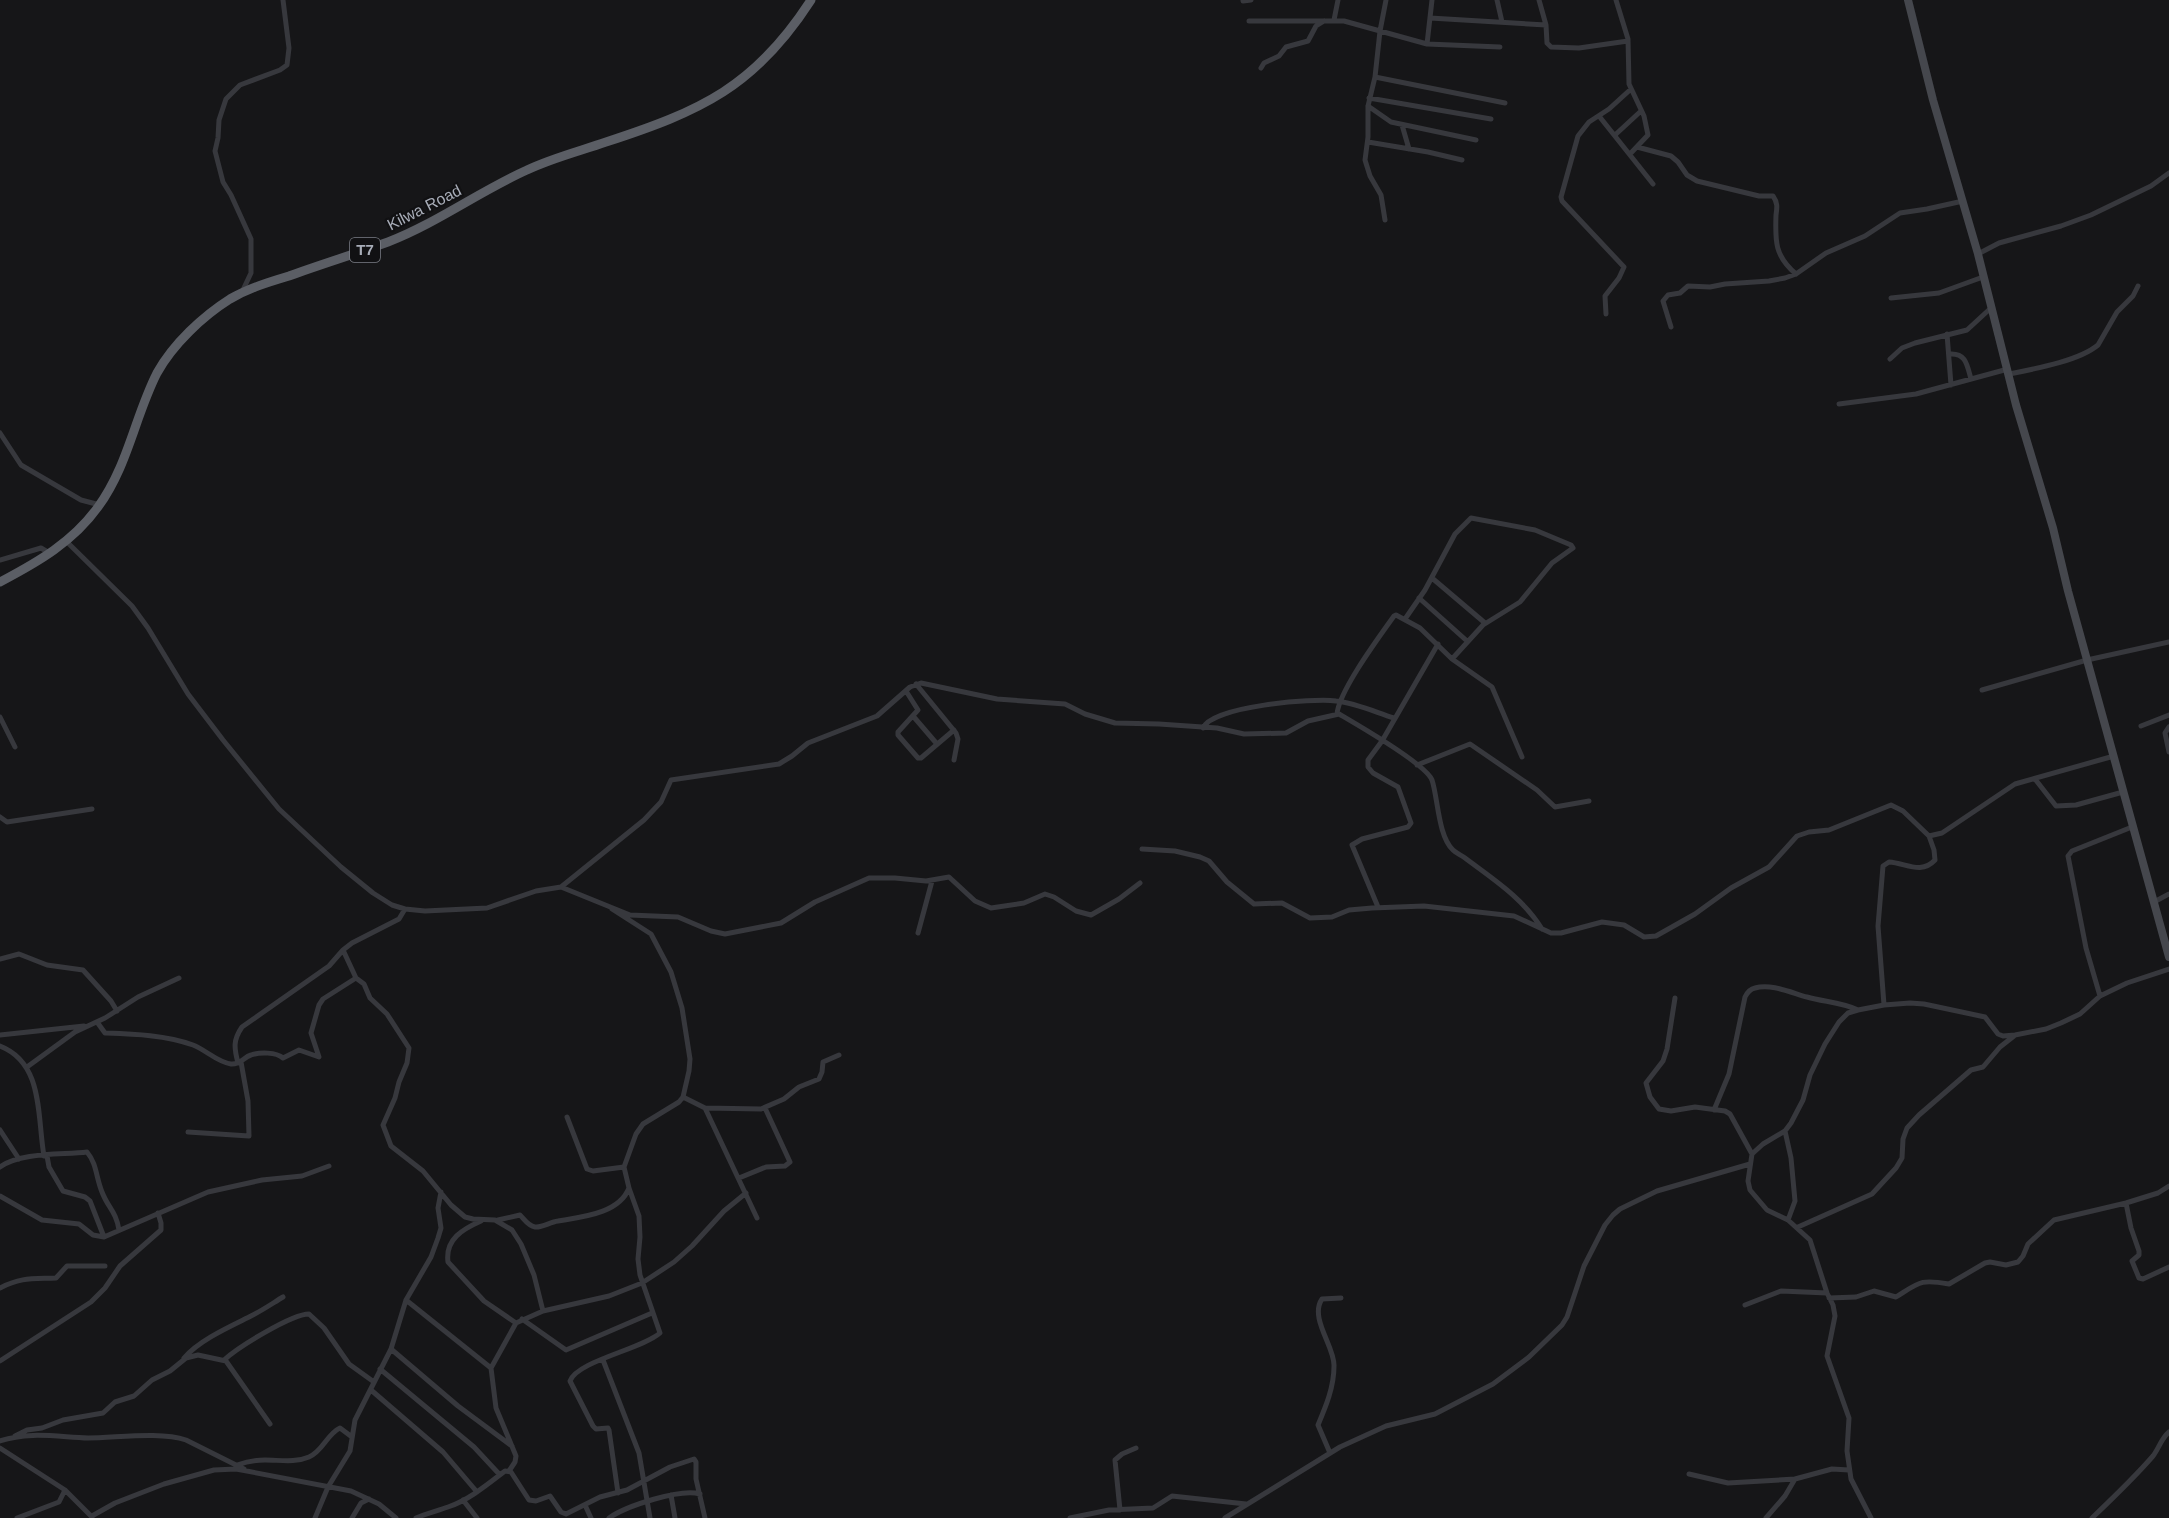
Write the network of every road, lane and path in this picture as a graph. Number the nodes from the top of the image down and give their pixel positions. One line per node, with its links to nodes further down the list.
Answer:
1 (283, 0): 47 (street)
2 (811, 0): 47 (highway, Kilwa Road / T7)
3 (1251, 0): 11 (street)
4 (1338, 0): 14 (street)
5 (1386, 0): 18 (street)
6 (1432, 0): 12 (street)
7 (1497, 0): 16 (street)
8 (1539, 0): 17 (street)
9 (1616, 0): 19 (street)
10 (1908, 0): 41 (main road)
11 (1243, 1)
12 (1430, 18): 16 (street); 20 (street)
13 (1325, 20): 14 (street); 15 (street); 22 (street)
14 (1334, 20): 18 (street)
15 (1249, 21)
16 (1502, 22): 17 (street)
17 (1546, 25): 19 (street)
18 (1380, 31): 20 (street); 23 (street)
19 (1628, 41): 24 (street)
20 (1427, 44): 21 (street)
21 (1500, 47)
22 (1261, 68)
23 (1375, 77): 25 (street); 26 (street)
24 (1631, 89): 28 (street); 29 (street)
25 (1369, 98): 27 (street); 30 (street)
26 (1505, 103)
27 (1368, 106): 31 (street); 34 (street)
28 (1641, 111): 32 (street); 35 (street)
29 (1599, 116): 32 (street); 50 (street)
30 (1491, 119)
31 (1402, 124): 33 (street); 36 (street)
32 (1615, 135): 37 (street)
33 (1476, 140)
34 (1368, 142): 36 (street); 42 (street)
35 (1637, 147): 37 (street); 44 (street)
36 (1409, 149): 38 (street)
37 (1630, 154): 40 (street)
38 (1462, 160)
39 (2169, 173): 43 (street)
40 (1653, 184)
41 (1962, 201): 43 (main road); 44 (street)
42 (1385, 220)
43 (1978, 254): 45 (main road)
44 (1796, 274): 51 (street)
45 (1983, 277): 48 (street); 49 (main road)
46 (2138, 286): 55 (street)
47 (241, 293): 60 (highway, Kilwa Road / T7)
48 (1891, 298)
49 (1992, 307): 52 (street); 55 (main road)
50 (1606, 314)
51 (1671, 327)
52 (1947, 334): 53 (street); 54 (street)
53 (1950, 354): 56 (street); 57 (street)
54 (1890, 359)
55 (2008, 372): 56 (street); 73 (main road)
56 (1971, 379): 57 (street)
57 (1951, 385): 58 (street)
58 (1839, 404)
59 (0, 433): 60 (street)
60 (100, 505): 61 (highway, Kilwa Road / T7)
61 (67, 542): 62 (highway, Kilwa Road / T7); 109 (street)
62 (51, 554): 63 (street); 65 (highway, Kilwa Road / T7)
63 (0, 560)
64 (1432, 578): 66 (street); 68 (street); 68 (street)
65 (0, 582)
66 (1419, 598): 67 (street); 69 (street)
67 (1405, 619): 71 (street); 77 (street)
68 (1485, 623): 69 (street)
69 (1467, 641): 72 (street)
70 (2169, 642): 73 (street)
71 (1438, 644): 72 (street); 82 (street)
72 (1452, 659): 92 (street)
73 (2087, 660): 75 (street); 91 (main road)
74 (916, 684): 76 (street); 85 (street); 86 (street)
75 (1982, 690)
76 (906, 691): 80 (street); 105 (street)
77 (1340, 702): 78 (street); 82 (street); 85 (street)
78 (1337, 714): 85 (street); 87 (street)
79 (2169, 715): 83 (street)
80 (913, 716): 88 (street); 88 (street)
81 (0, 717): 89 (street)
82 (1394, 718): 87 (street)
83 (2141, 726)
84 (2169, 727): 90 (street)
85 (1203, 728)
86 (954, 730): 88 (street); 93 (street)
87 (1382, 741): 94 (street); 108 (street)
88 (937, 744)
89 (15, 747)
90 (2169, 752)
91 (2114, 756): 95 (street); 96 (main road)
92 (1522, 757)
93 (954, 760)
94 (1417, 765): 97 (street); 111 (street)
95 (2035, 779): 96 (street); 101 (street)
96 (2124, 792): 100 (main road)
97 (1589, 801)
98 (92, 809): 99 (street)
99 (0, 817)
100 (2132, 827): 107 (main road); 119 (street)
101 (1929, 836): 111 (street); 121 (street)
102 (1142, 849): 108 (street)
103 (932, 881): 104 (street); 110 (street); 112 (street)
104 (1140, 883)
105 (561, 886): 109 (street); 110 (street)
106 (2169, 894): 107 (street)
107 (2154, 902): 114 (main road)
108 (1378, 907): 111 (street)
109 (405, 909): 113 (street)
110 (612, 909): 132 (street)
111 (1542, 928)
112 (918, 933)
113 (343, 950): 118 (street); 130 (street)
114 (2169, 957)
115 (0, 959): 123 (street)
116 (2169, 969): 119 (street)
117 (179, 978): 123 (street)
118 (356, 978): 130 (street); 150 (street)
119 (2100, 996): 127 (street)
120 (1675, 998): 135 (street)
121 (1884, 1005): 122 (street); 127 (street)
122 (1858, 1010): 135 (street); 138 (street)
123 (117, 1011): 124 (street)
124 (98, 1022): 125 (street); 130 (street)
125 (89, 1026): 126 (street); 131 (street)
126 (1, 1033)
127 (2015, 1035): 159 (street)
128 (0, 1046): 131 (street)
129 (839, 1055): 134 (street)
130 (239, 1062): 139 (street)
131 (27, 1067): 141 (street)
132 (682, 1097): 133 (street); 146 (street)
133 (705, 1108): 134 (street); 147 (street)
134 (765, 1108): 147 (street)
135 (1714, 1110): 140 (street)
136 (567, 1117): 146 (street)
137 (0, 1130): 142 (street)
138 (1785, 1131): 140 (street); 158 (street)
139 (188, 1132)
140 (1752, 1154): 143 (street)
141 (45, 1156): 142 (street); 160 (street); 161 (street)
142 (19, 1159): 145 (street)
143 (1750, 1164): 158 (street); 192 (street)
144 (329, 1166): 154 (street)
145 (0, 1167)
146 (624, 1167): 149 (street)
147 (739, 1178): 151 (street)
148 (2169, 1186): 153 (street)
149 (629, 1188): 157 (street); 164 (street)
150 (441, 1192): 156 (street); 169 (street)
151 (746, 1193): 155 (street); 164 (street)
152 (0, 1196): 161 (street)
153 (2126, 1203): 163 (street); 166 (street)
154 (158, 1213): 160 (street); 179 (street)
155 (757, 1218)
156 (486, 1219): 157 (street); 174 (street)
157 (495, 1220): 171 (street)
158 (1788, 1220): 159 (street)
159 (1798, 1227): 166 (street)
160 (119, 1230): 161 (street)
161 (104, 1237)
162 (105, 1266): 165 (street)
163 (2169, 1267)
164 (642, 1283): 171 (street); 172 (street)
165 (0, 1288)
166 (1828, 1295): 170 (street); 194 (street)
167 (283, 1297): 176 (street)
168 (1341, 1298): 192 (street)
169 (406, 1300): 175 (street); 180 (street)
170 (1744, 1305)
171 (543, 1311): 173 (street)
172 (652, 1313): 173 (street); 178 (street)
173 (522, 1319): 174 (street)
174 (516, 1323): 180 (street)
175 (391, 1349): 181 (street); 189 (street)
176 (183, 1359): 177 (street); 186 (street)
177 (224, 1360): 182 (street); 184 (street)
178 (603, 1360): 200 (street); 204 (street)
179 (0, 1361)
180 (491, 1368): 189 (street)
181 (380, 1369): 182 (street); 198 (street)
182 (374, 1382): 183 (street)
183 (371, 1390): 187 (street); 203 (street)
184 (270, 1425)
185 (2169, 1432): 229 (street)
186 (15, 1436): 188 (street); 193 (street)
187 (352, 1437): 193 (street); 201 (street)
188 (0, 1441)
189 (513, 1446): 196 (street)
190 (0, 1448): 202 (street)
191 (1136, 1448): 212 (street)
192 (1330, 1453): 211 (street)
193 (237, 1465): 195 (street)
194 (1849, 1470): 199 (street); 228 (street)
195 (248, 1471): 201 (street); 213 (street)
196 (509, 1471): 198 (street); 210 (street)
197 (1689, 1474): 199 (street)
198 (500, 1475): 203 (street)
199 (1795, 1479): 227 (street)
200 (645, 1480): 204 (street); 205 (street); 209 (street)
201 (328, 1488): 207 (street); 215 (street)
202 (65, 1490): 213 (street); 214 (street)
203 (477, 1492): 208 (street)
204 (618, 1493): 210 (street)
205 (700, 1494): 206 (street); 224 (street)
206 (671, 1495): 209 (street); 223 (street)
207 (369, 1499): 216 (street); 217 (street)
208 (463, 1500): 218 (street); 219 (street)
209 (648, 1502): 221 (street); 222 (street)
210 (585, 1504): 220 (street)
211 (1247, 1504): 212 (street); 226 (street)
212 (1120, 1510): 225 (street)
213 (93, 1517)
214 (17, 1518)
215 (315, 1518)
216 (352, 1518)
217 (396, 1518)
218 (416, 1518)
219 (477, 1518)
220 (591, 1518)
221 (609, 1518)
222 (651, 1518)
223 (675, 1518)
224 (705, 1518)
225 (1070, 1518)
226 (1225, 1518)
227 (1766, 1518)
228 (1871, 1518)
229 (2092, 1518)

